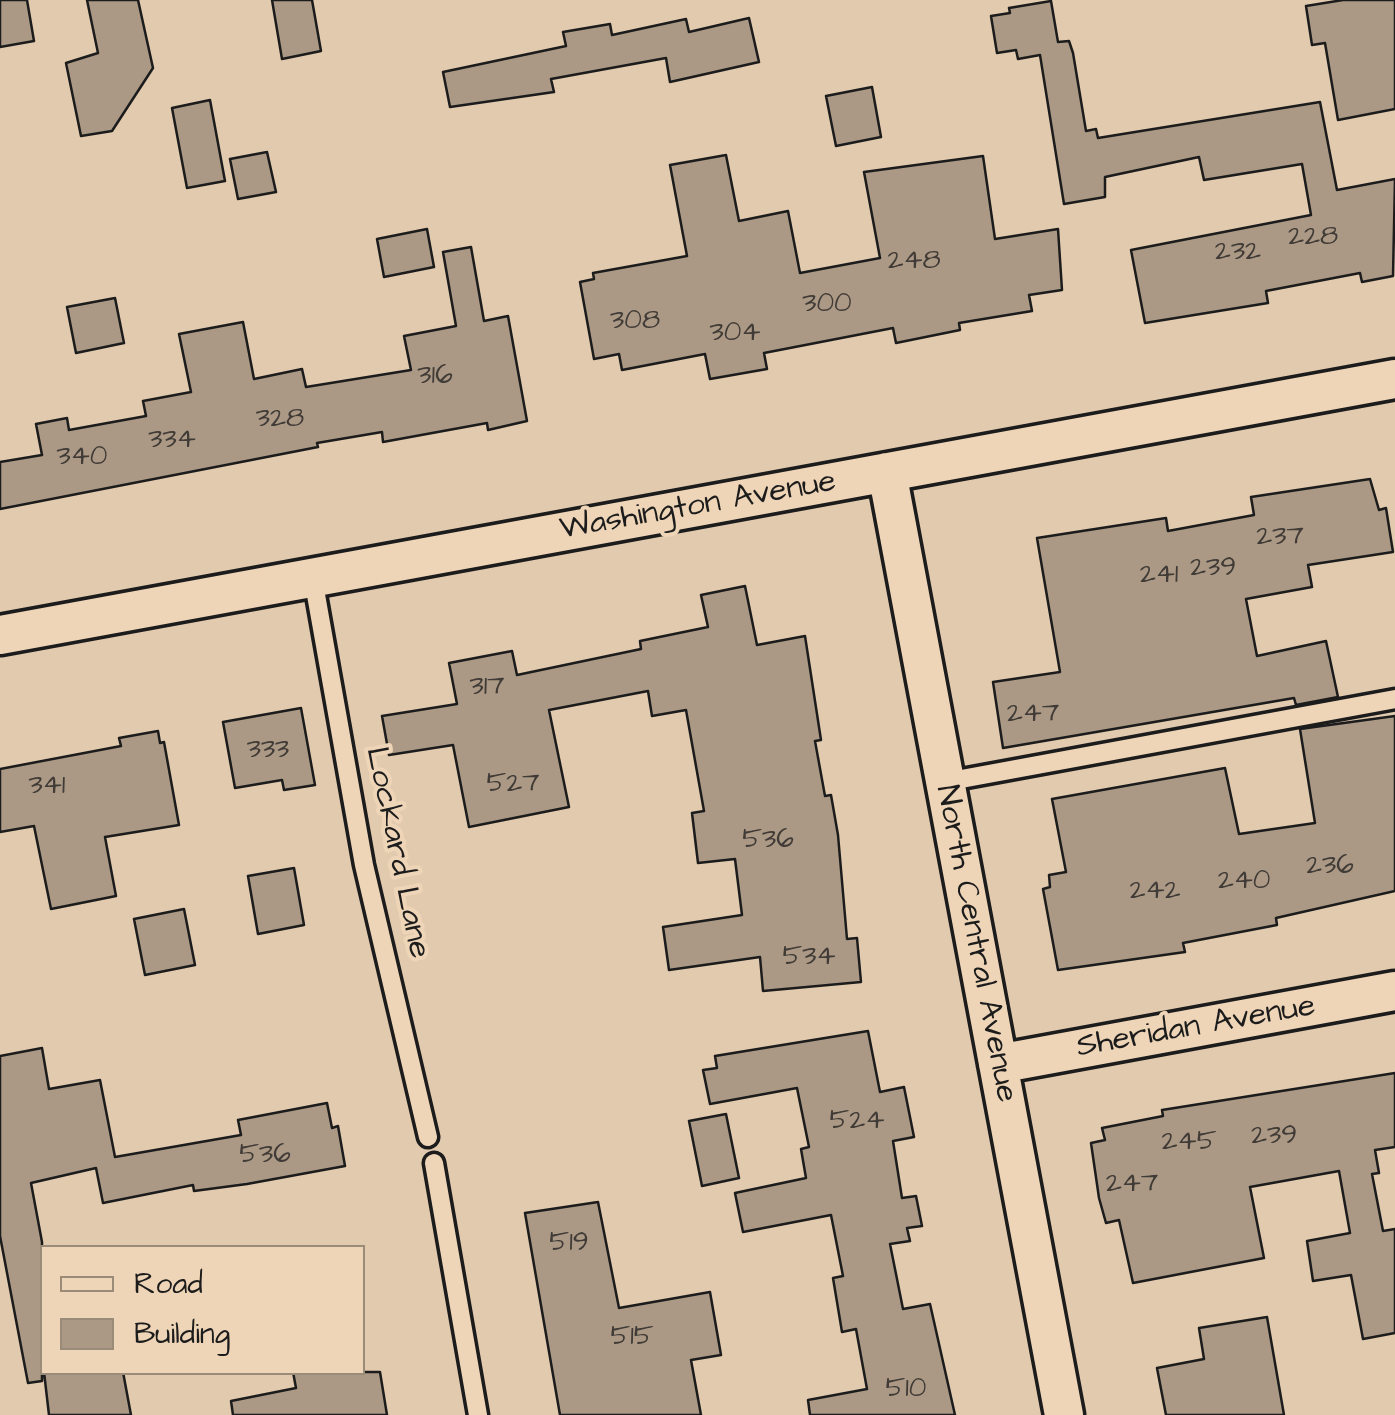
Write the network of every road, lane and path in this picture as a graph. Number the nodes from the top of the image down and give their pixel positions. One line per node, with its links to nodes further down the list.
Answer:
1 (1395, 379): 2 (street, Washington Avenue)
2 (887, 472): 3 (street, Washington Avenue); 6 (street, North Central Avenue)
3 (313, 578): 4 (street, Washington Avenue); 9 (lane, Lockard Lane)
4 (0, 635)
5 (1395, 699): 6 (lane)
6 (945, 782): 8 (street, North Central Avenue)
7 (1395, 991): 8 (street, Sheridan Avenue)
8 (998, 1064): 12 (street, North Central Avenue)
9 (428, 1137)
10 (434, 1163): 11 (lane)
11 (478, 1415)
12 (1064, 1415)

